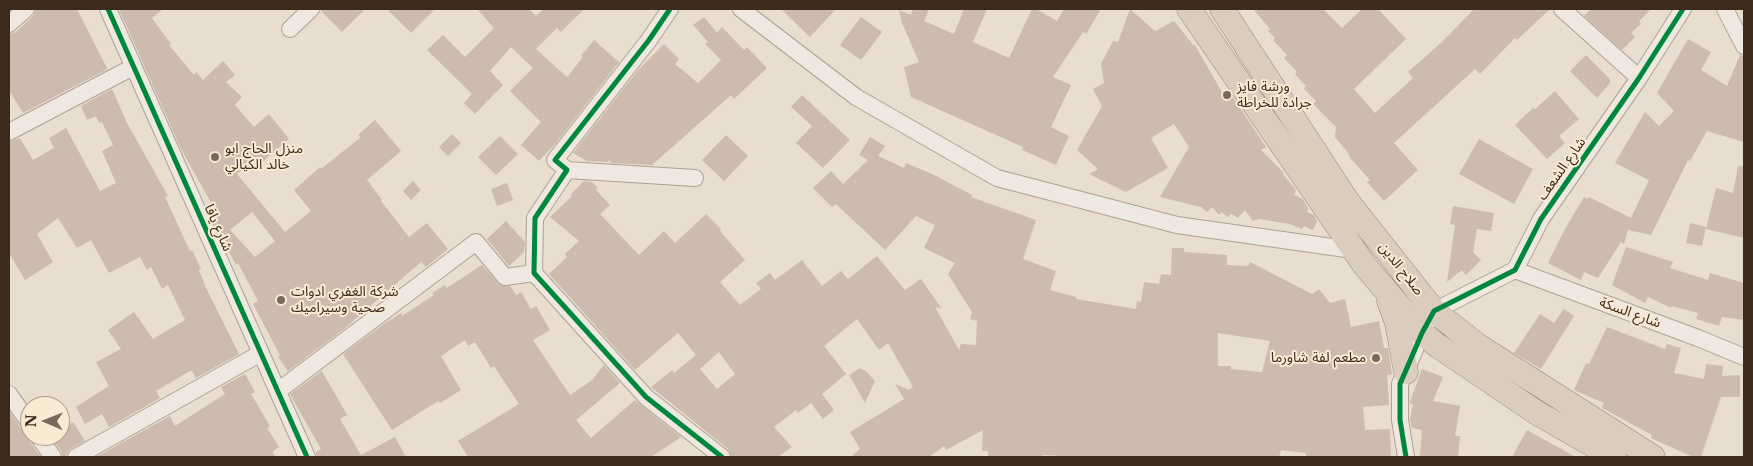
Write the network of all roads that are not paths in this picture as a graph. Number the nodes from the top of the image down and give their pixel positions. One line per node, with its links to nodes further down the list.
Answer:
1 (26, 9): 12 (street)
2 (108, 9): 15 (street, شارع يافا)
3 (310, 9): 13 (street)
4 (670, 9): 18 (street)
5 (740, 9): 20 (street)
6 (1189, 9): 20 (highway, صلاح الدين)
7 (1222, 9): 24 (highway, صلاح الدين)
8 (1562, 9): 16 (street)
9 (1668, 9): 16 (street, شارع الشعف)
10 (1683, 9): 16 (street, شارع الشعف)
11 (1725, 9): 14 (street)
12 (9, 24)
13 (290, 29)
14 (1744, 46)
15 (134, 67): 17 (street); 26 (street, شارع يافا)
16 (1638, 78): 21 (street, شارع الشعف)
17 (9, 132)
18 (566, 170): 19 (street); 22 (street)
19 (696, 178)
20 (1353, 250): 23 (highway, صلاح الدين)
21 (1515, 270): 24 (street); 27 (street, شارع السكة)
22 (534, 273): 29 (street); 36 (street)
23 (1385, 290): 25 (highway, صلاح الدين); 28 (highway)
24 (1434, 312): 25 (street); 39 (highway, صلاح الدين)
25 (1422, 333): 28 (street); 38 (highway, صلاح الدين)
26 (261, 352): 29 (street, شارع يافا); 34 (street)
27 (1744, 357)
28 (1406, 372): 37 (street)
29 (278, 391): 35 (street, شارع يافا)
30 (9, 394): 31 (street)
31 (20, 410)
32 (45, 446): 33 (street)
33 (53, 457)
34 (76, 457)
35 (308, 457)
36 (722, 457)
37 (1406, 457)
38 (1614, 457)
39 (1653, 457)

